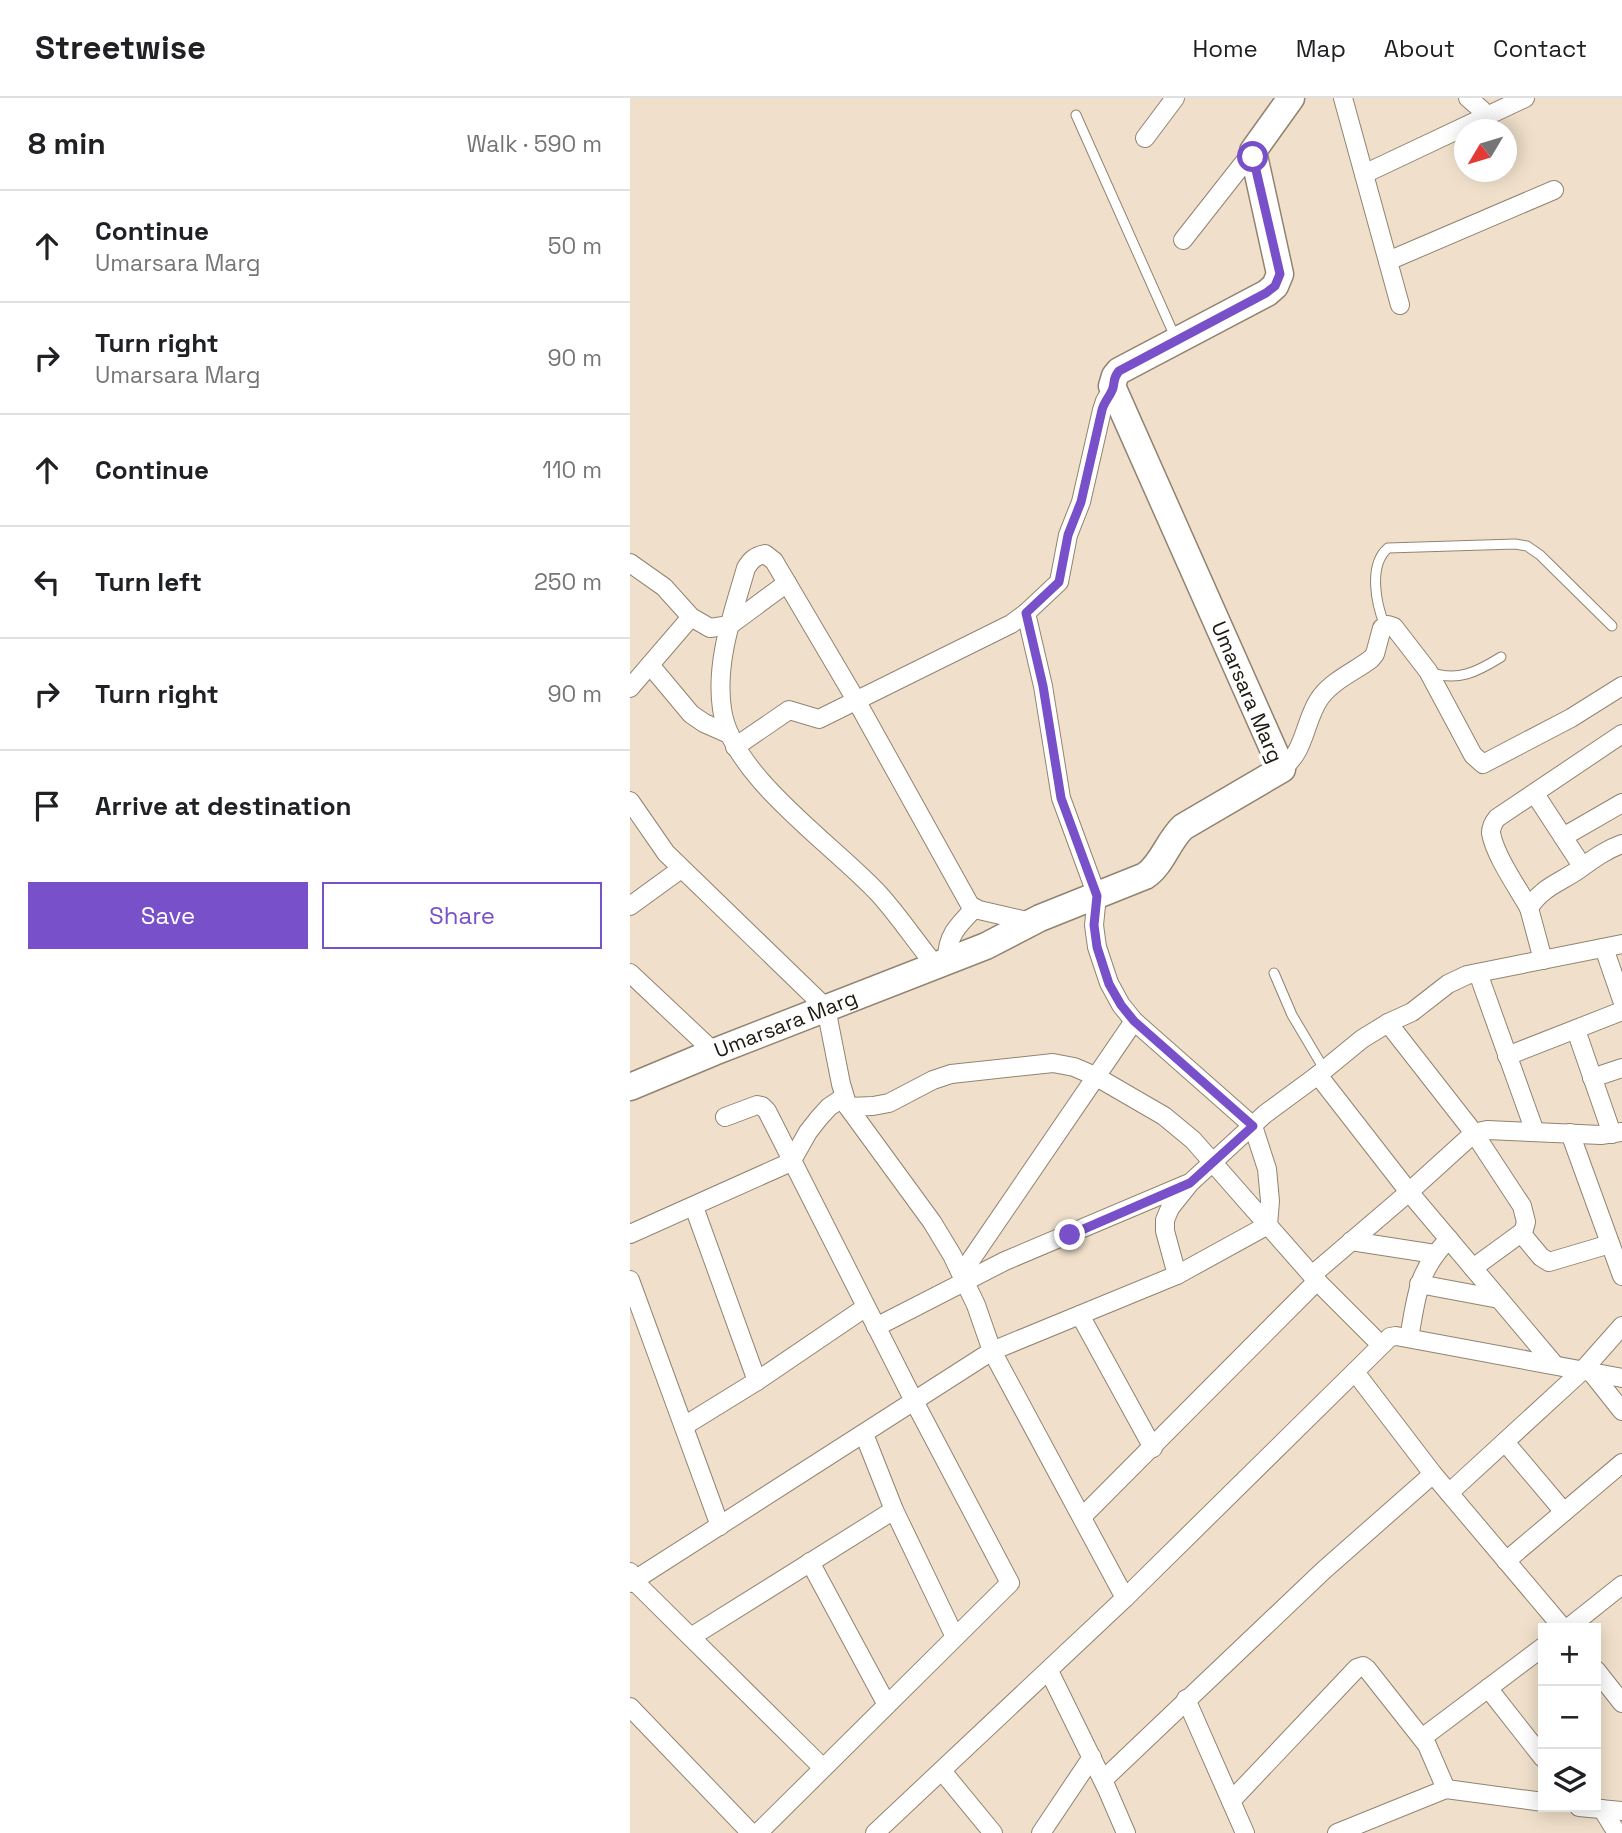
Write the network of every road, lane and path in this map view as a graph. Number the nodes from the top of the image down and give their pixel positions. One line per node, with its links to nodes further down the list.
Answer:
1 (1175, 98): 6 (street)
2 (1291, 98): 7 (street)
3 (1343, 98): 8 (street)
4 (1525, 98): 8 (street)
5 (1076, 115): 13 (lane)
6 (1145, 138)
7 (1253, 151): 10 (street); 13 (street)
8 (1364, 174): 11 (street)
9 (1554, 190): 11 (street)
10 (1184, 240)
11 (1388, 261): 12 (street)
12 (1400, 305)
13 (1177, 340): 14 (street)
14 (1113, 388): 17 (street); 30 (street, Umarsara Marg)
15 (630, 563): 18 (street)
16 (787, 583): 19 (street); 19 (street); 27 (street)
17 (1026, 613): 27 (street); 38 (street)
18 (691, 617): 19 (street); 23 (street)
19 (730, 625): 29 (street)
20 (1385, 626): 21 (lane); 24 (street); 30 (street)
21 (1612, 626)
22 (1501, 657): 24 (lane)
23 (650, 665): 26 (street); 29 (street)
24 (1428, 671): 25 (street)
25 (1622, 686)
26 (630, 688)
27 (856, 700): 29 (street); 41 (street)
28 (1622, 734): 31 (street)
29 (732, 741): 46 (street)
30 (1282, 769): 38 (street, Umarsara Marg)
31 (1535, 794): 34 (street); 40 (street)
32 (630, 801): 37 (street)
33 (1622, 803): 34 (street)
34 (1563, 837): 36 (street)
35 (1622, 844): 36 (street)
36 (1582, 866): 40 (street)
37 (681, 869): 39 (street); 51 (street)
38 (1097, 896): 42 (street, Umarsara Marg); 53 (street)
39 (630, 906)
40 (1530, 908): 45 (street)
41 (974, 909): 42 (street); 46 (street)
42 (1031, 922): 46 (street, Umarsara Marg)
43 (1622, 944): 44 (street)
44 (1604, 948): 45 (street); 50 (street)
45 (1544, 960): 49 (street)
46 (941, 963): 51 (street, Umarsara Marg)
47 (630, 972): 56 (street)
48 (1274, 973): 59 (lane)
49 (1478, 973): 54 (street); 57 (street)
50 (1622, 1000)
51 (826, 1008): 56 (street, Umarsara Marg); 63 (street)
52 (1622, 1011): 55 (street)
53 (1134, 1021): 60 (street); 65 (street)
54 (1388, 1023): 59 (street); 67 (street)
55 (1576, 1030): 57 (street); 61 (street)
56 (714, 1052): 62 (street, Umarsara Marg)
57 (1507, 1056): 66 (street)
58 (1622, 1068): 61 (street)
59 (1321, 1072): 65 (street); 73 (street)
60 (1095, 1076): 63 (street); 71 (street); 84 (street)
61 (1592, 1078): 69 (street)
62 (630, 1087)
63 (846, 1102): 70 (street); 84 (street)
64 (725, 1117): 70 (street)
65 (1253, 1126): 71 (street); 75 (street)
66 (1535, 1132): 67 (street); 68 (street)
67 (1474, 1133): 73 (street); 76 (street)
68 (1570, 1133): 69 (street); 80 (street)
69 (1617, 1133)
70 (792, 1162): 74 (street); 90 (street)
71 (1214, 1163): 72 (street); 75 (street)
72 (1190, 1183): 83 (street); 84 (street)
73 (1409, 1192): 78 (street); 79 (street)
74 (694, 1207): 77 (street); 102 (street)
75 (1268, 1225): 83 (street); 86 (street)
76 (1523, 1233): 80 (street); 82 (street)
77 (630, 1234)
78 (1449, 1239): 81 (street); 82 (street)
79 (1351, 1241): 81 (street); 86 (street)
80 (1610, 1244): 85 (street)
81 (1434, 1254): 88 (street)
82 (1473, 1268): 89 (street)
83 (1177, 1275): 92 (street)
84 (962, 1276): 94 (street); 97 (street)
85 (1622, 1276)
86 (1314, 1278): 96 (street); 108 (street)
87 (630, 1280): 91 (street)
88 (1419, 1284): 89 (street); 95 (street)
89 (1499, 1299): 98 (street)
90 (866, 1307): 94 (street); 102 (street)
91 (636, 1313): 105 (street)
92 (1080, 1315): 97 (street); 108 (street)
93 (1622, 1326): 99 (street)
94 (876, 1327): 103 (street)
95 (1409, 1338): 96 (street); 98 (street)
96 (1381, 1345): 100 (street)
97 (992, 1350): 103 (street); 114 (street)
98 (1554, 1364): 99 (street)
99 (1587, 1371): 101 (street); 104 (street); 107 (street)
100 (1355, 1372): 110 (street); 120 (street)
101 (1622, 1378)
102 (757, 1381): 105 (street)
103 (914, 1401): 106 (street); 124 (street)
104 (1622, 1411)
105 (684, 1426): 115 (street)
106 (864, 1434): 112 (street); 115 (street)
107 (1505, 1442): 111 (street); 113 (street)
108 (1153, 1448): 114 (street)
109 (1622, 1463): 113 (street)
110 (1433, 1474): 111 (street); 129 (street)
111 (1449, 1493): 116 (street)
112 (894, 1510): 117 (street); 124 (street)
113 (1564, 1513): 116 (street)
114 (1082, 1517): 120 (street)
115 (720, 1526): 118 (street)
116 (1506, 1561): 121 (street)
117 (810, 1562): 123 (street); 131 (street)
118 (631, 1578): 123 (street)
119 (1622, 1586): 122 (street)
120 (1125, 1598): 126 (street)
121 (1561, 1623)
122 (1572, 1623)
123 (691, 1637): 136 (street)
124 (955, 1637): 131 (street)
125 (1538, 1651): 128 (street)
126 (1049, 1671): 135 (street); 137 (street)
127 (1601, 1676): 130 (street)
128 (1488, 1688): 133 (street); 134 (street)
129 (1186, 1699): 138 (street); 140 (street)
130 (1622, 1703)
131 (887, 1705): 136 (street)
132 (630, 1707): 144 (street)
133 (1422, 1738): 139 (street); 140 (street)
134 (1538, 1752)
135 (1092, 1757): 138 (street); 148 (street)
136 (823, 1768): 145 (street)
137 (942, 1770): 146 (street); 147 (street)
138 (1103, 1780): 149 (street)
139 (1446, 1789): 141 (street); 151 (street)
140 (1231, 1801): 150 (street)
141 (1538, 1801)
142 (1602, 1809): 143 (street); 152 (street)
143 (1622, 1811)
144 (751, 1833)
145 (758, 1833)
146 (875, 1833)
147 (993, 1833)
148 (1041, 1833)
149 (1126, 1833)
150 (1245, 1833)
151 (1337, 1833)
152 (1617, 1833)

